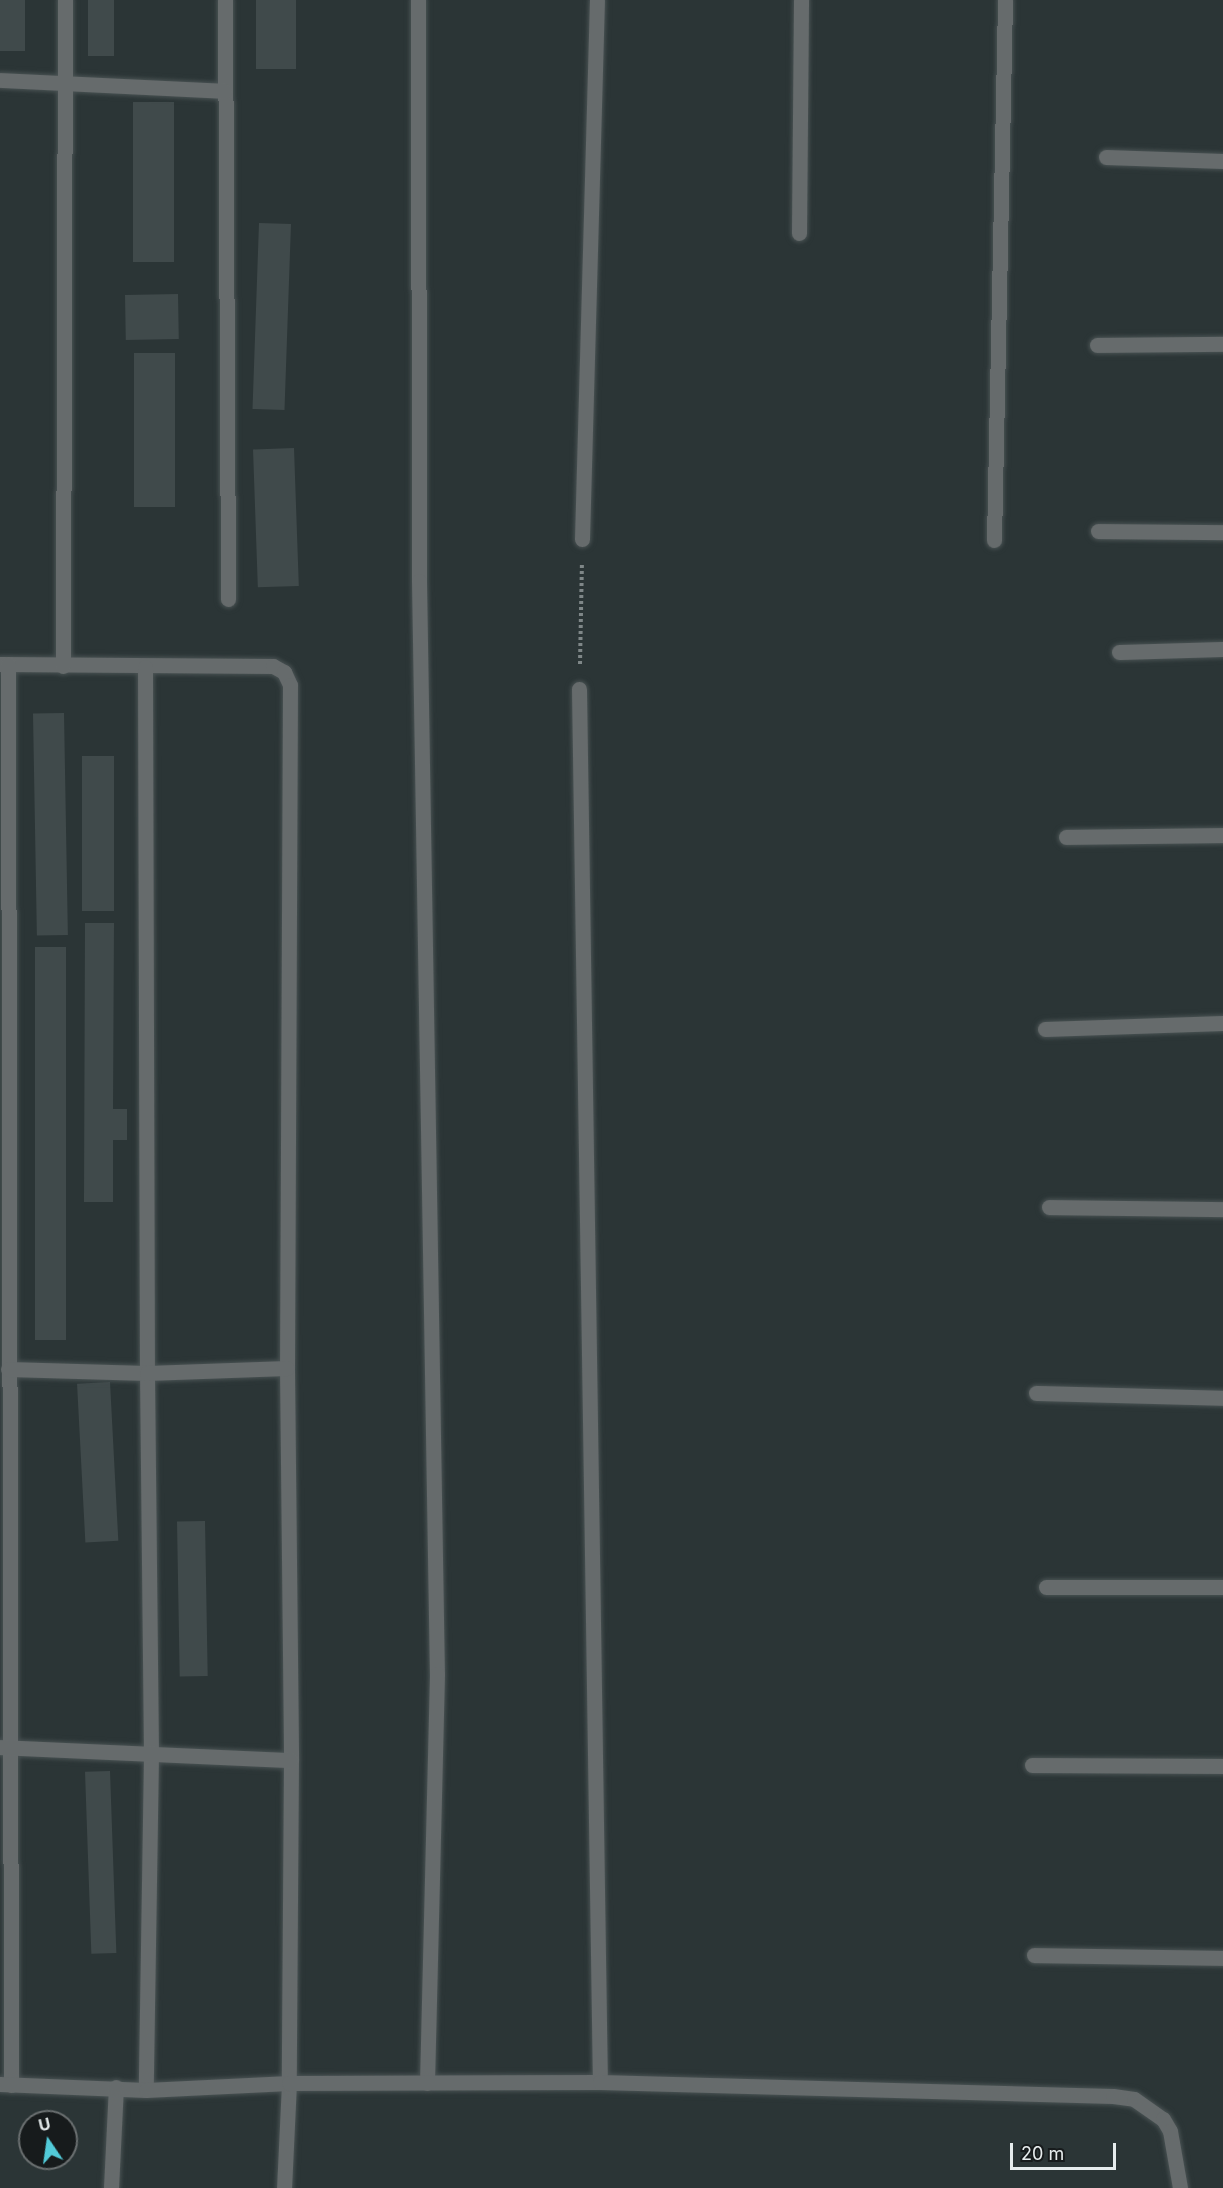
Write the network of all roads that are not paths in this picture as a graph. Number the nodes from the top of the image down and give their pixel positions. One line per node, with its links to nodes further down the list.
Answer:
1 (65, 0): 8 (street)
2 (225, 0): 9 (street)
3 (418, 0): 48 (street)
4 (597, 0): 17 (street)
5 (801, 0): 12 (street)
6 (1005, 0): 18 (street)
7 (0, 80): 8 (street)
8 (66, 82): 9 (street); 23 (street)
9 (225, 92): 19 (street)
10 (1106, 157): 11 (street)
11 (1223, 161)
12 (799, 233)
13 (1223, 344): 14 (street)
14 (1097, 345)
15 (1098, 531): 16 (street)
16 (1223, 532)
17 (582, 539)
18 (994, 540)
19 (228, 598)
20 (1223, 649): 21 (street)
21 (1119, 652)
22 (4, 664): 23 (street); 33 (street)
23 (63, 666): 24 (street)
24 (146, 667): 32 (street); 34 (street)
25 (579, 689): 46 (street)
26 (1223, 835): 27 (street)
27 (1066, 837)
28 (1223, 1023): 29 (street)
29 (1045, 1029)
30 (1049, 1207): 31 (street)
31 (1223, 1209)
32 (287, 1368): 34 (street); 41 (street)
33 (8, 1369): 34 (street); 39 (street)
34 (147, 1373): 40 (street)
35 (1036, 1393): 36 (street)
36 (1223, 1398)
37 (1046, 1587): 38 (street)
38 (1223, 1587)
39 (5, 1747): 40 (street); 49 (street)
40 (151, 1755): 41 (street); 51 (street)
41 (291, 1760): 47 (street)
42 (1032, 1765): 43 (street)
43 (1223, 1766)
44 (1034, 1955): 45 (street)
45 (1223, 1958)
46 (600, 2082): 48 (street); 54 (street)
47 (289, 2083): 48 (street); 51 (street); 53 (street)
48 (427, 2083)
49 (6, 2084): 50 (street)
50 (116, 2087): 51 (street); 52 (street)
51 (146, 2090)
52 (111, 2188)
53 (284, 2188)
54 (1180, 2188)

